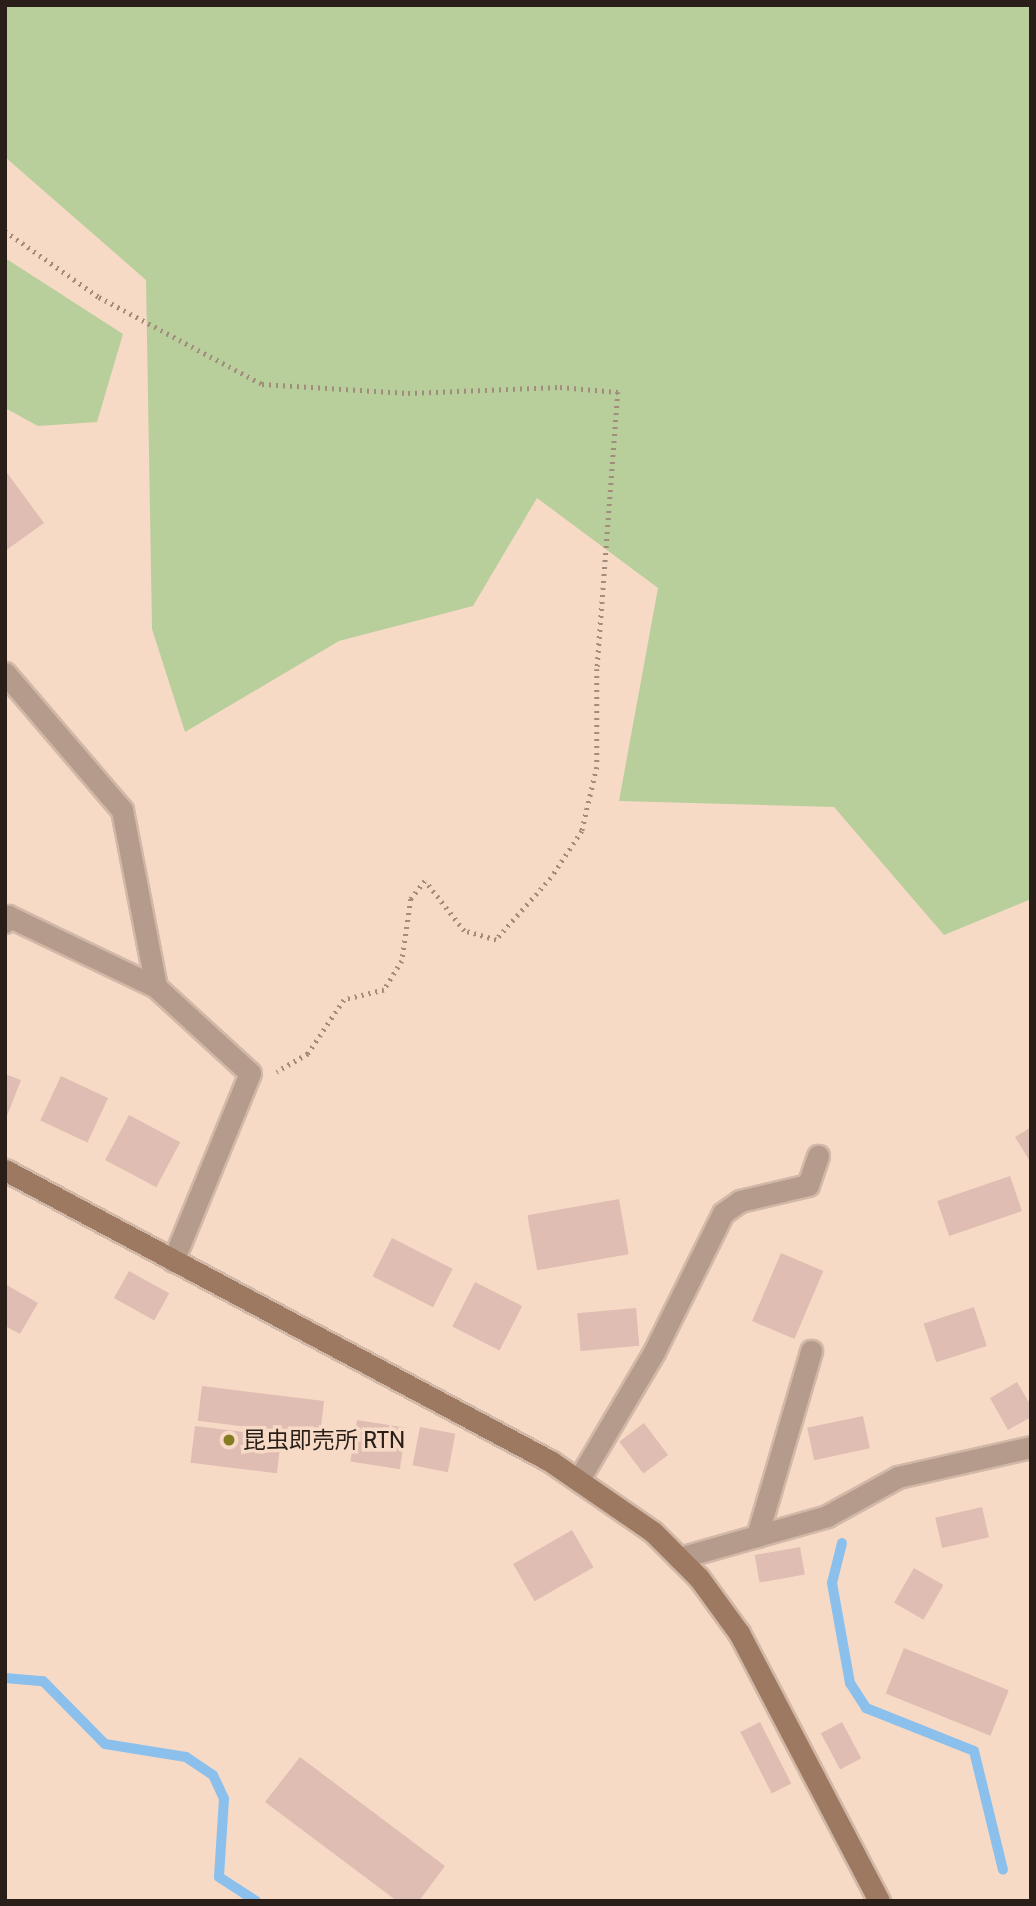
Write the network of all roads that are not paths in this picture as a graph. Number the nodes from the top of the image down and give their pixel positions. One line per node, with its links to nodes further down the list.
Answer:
1 (5, 673): 3 (street)
2 (5, 922): 3 (street)
3 (156, 987): 6 (street)
4 (818, 1156): 9 (street)
5 (5, 1170): 6 (street)
6 (173, 1261): 9 (street)
7 (811, 1351): 10 (street)
8 (1031, 1447): 10 (street)
9 (579, 1479): 11 (street)
10 (757, 1536): 11 (street)
11 (679, 1558): 12 (street)
12 (879, 1901)

